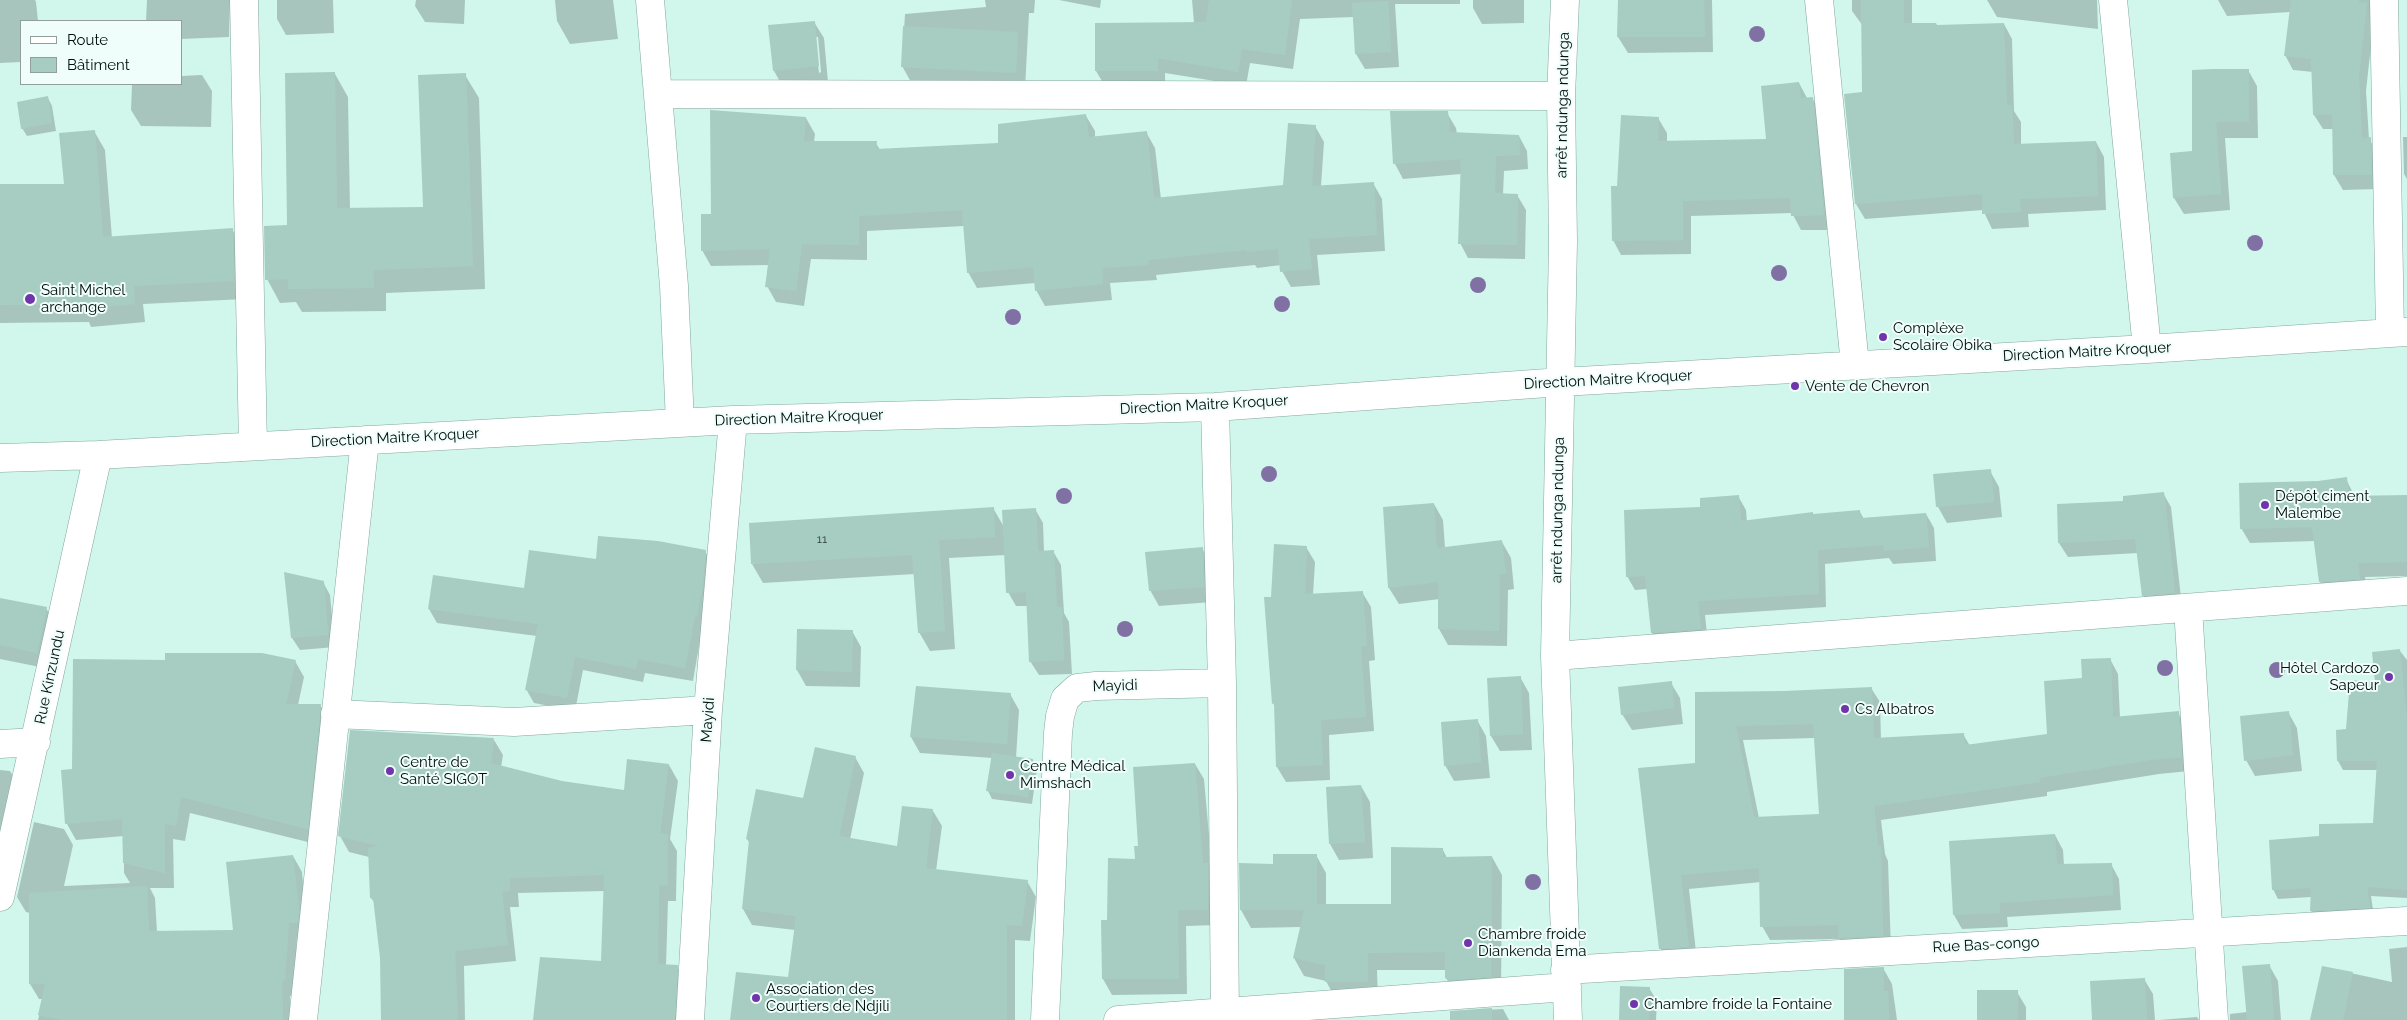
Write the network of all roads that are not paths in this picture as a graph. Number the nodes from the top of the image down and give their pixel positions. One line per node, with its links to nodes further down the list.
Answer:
1 (244, 0): 17 (street)
2 (650, 0): 7 (street)
3 (1565, 0): 8 (street, arrêt ndunga ndunga)
4 (1819, 0): 11 (street)
5 (2113, 0): 10 (street)
6 (2384, 0): 9 (street)
7 (658, 94): 8 (street); 15 (street)
8 (1561, 96): 12 (street, arrêt ndunga ndunga)
9 (2398, 332): 10 (street, Direction Maitre Kroquer)
10 (2147, 349): 11 (street, Direction Maitre Kroquer)
11 (1855, 366): 12 (street, Direction Maitre Kroquer)
12 (1561, 382): 13 (street, Direction Maitre Kroquer); 22 (street, arrêt ndunga ndunga)
13 (1215, 407): 14 (street, Direction Maitre Kroquer); 23 (street)
14 (733, 420): 15 (street, Direction Maitre Kroquer); 24 (street, Mayidi)
15 (680, 423): 16 (street, Direction Maitre Kroquer)
16 (365, 440): 17 (street, Direction Maitre Kroquer); 25 (street)
17 (253, 446): 18 (street, Direction Maitre Kroquer)
18 (98, 456): 19 (street, Direction Maitre Kroquer); 26 (street, Rue Kinzundu)
19 (0, 458)
20 (2407, 592): 21 (street)
21 (2188, 608): 22 (street); 30 (street)
22 (1554, 656): 31 (street, arrêt ndunga ndunga)
23 (1222, 683): 32 (street); 35 (street, Mayidi)
24 (708, 710): 25 (street); 34 (street, Mayidi)
25 (335, 714): 33 (street)
26 (36, 742): 27 (street); 28 (street, Rue Kinzundu)
27 (0, 744)
28 (0, 897)
29 (2407, 921): 30 (street, Rue Bas-congo)
30 (2207, 932): 31 (street, Rue Bas-congo); 38 (street)
31 (1566, 979): 32 (street, Rue Bas-congo); 37 (street, arrêt ndunga ndunga)
32 (1225, 1016): 36 (street, Rue Bas-congo)
33 (303, 1020)
34 (690, 1020)
35 (1045, 1020)
36 (1118, 1020)
37 (1568, 1020)
38 (2214, 1020)

